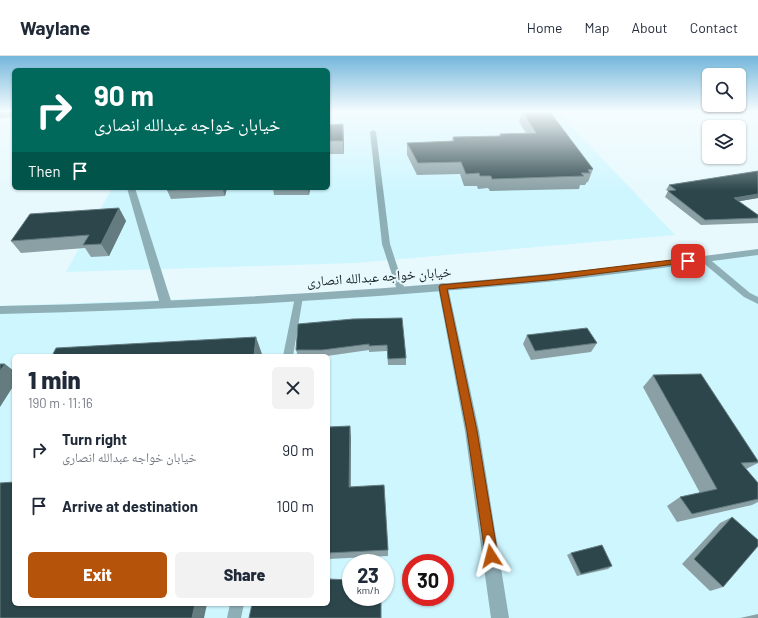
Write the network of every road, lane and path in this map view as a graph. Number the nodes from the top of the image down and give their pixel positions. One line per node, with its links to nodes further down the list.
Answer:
1 (374, 138): 6 (lane)
2 (132, 190): 9 (street)
3 (758, 252): 4 (street, خیابان خواجه عبدالله انصاری)
4 (704, 259): 5 (street, خیابان خواجه عبدالله انصاری); 8 (lane)
5 (443, 287): 6 (street, خیابان خواجه عبدالله انصاری); 14 (street)
6 (401, 290): 7 (street, خیابان خواجه عبدالله انصاری)
7 (299, 297): 9 (street, خیابان خواجه عبدالله انصاری); 11 (lane)
8 (758, 301)
9 (166, 304): 10 (street, خیابان خواجه عبدالله انصاری)
10 (0, 310)
11 (288, 354)
12 (237, 606): 13 (lane)
13 (234, 618)
14 (500, 618)

